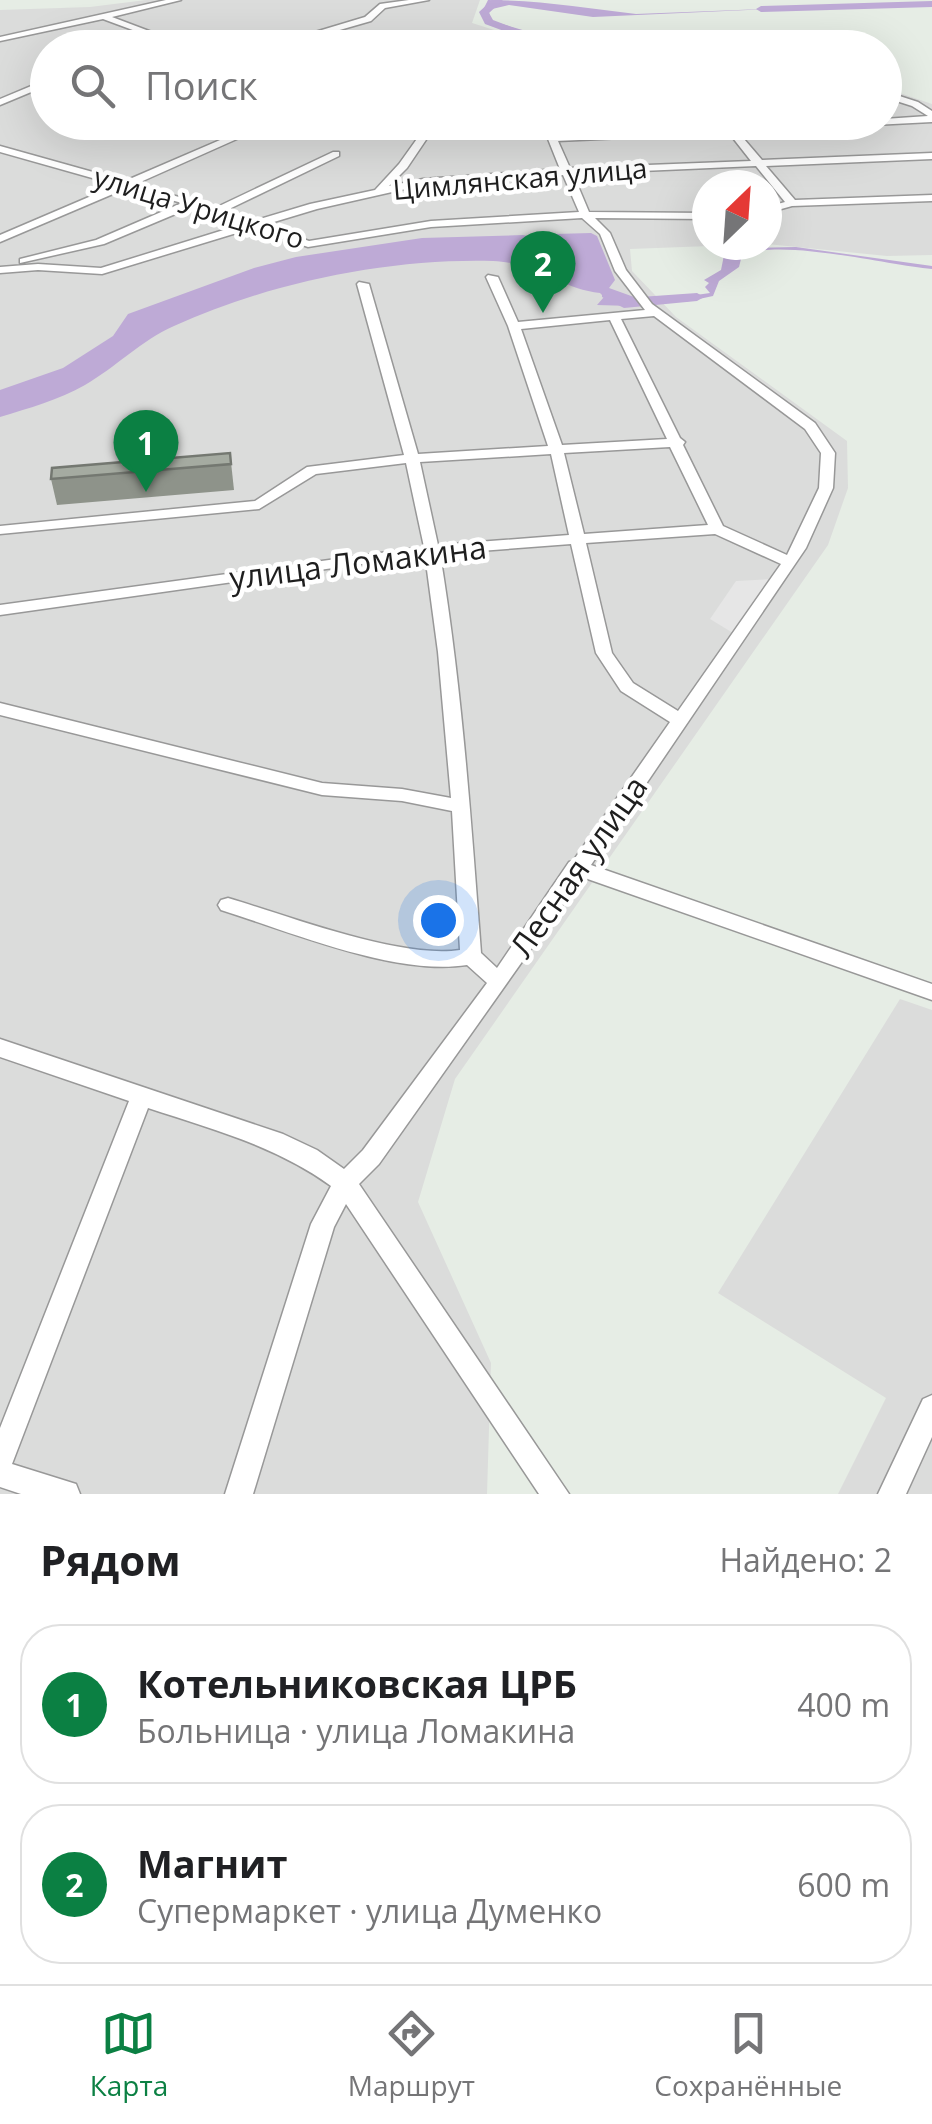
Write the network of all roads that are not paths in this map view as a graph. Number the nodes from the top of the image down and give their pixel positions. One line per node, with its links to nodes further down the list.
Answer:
1 (178, 0): 3 (street)
2 (425, 0): 6 (street)
3 (104, 16): 4 (street); 5 (street)
4 (43, 30)
5 (142, 30)
6 (329, 30)
7 (30, 33): 8 (street)
8 (0, 40)
9 (30, 90): 11 (street)
10 (902, 100): 12 (street)
11 (0, 102)
12 (929, 120): 13 (street)
13 (902, 121)
14 (230, 140): 23 (street)
15 (421, 140): 24 (street)
16 (553, 140): 22 (street)
17 (739, 140): 21 (street)
18 (0, 149): 23 (street, улица Урицкого)
19 (336, 154): 29 (street)
20 (932, 156): 21 (street, Цимлянская улица)
21 (756, 164): 22 (street, Цимлянская улица); 27 (street)
22 (567, 173): 24 (street, Цимлянская улица); 30 (street)
23 (128, 184): 26 (street, улица Урицкого); 33 (street)
24 (380, 191): 32 (street, Цимлянская улица)
25 (932, 198): 27 (street)
26 (192, 203): 29 (street, улица Урицкого); 34 (street)
27 (792, 203): 28 (street)
28 (782, 206)
29 (217, 211): 32 (street, улица Урицкого)
30 (585, 215): 31 (street, улица Урицкого); 32 (street, улица Урицкого); 37 (street)
31 (692, 216)
32 (256, 224): 34 (street, Цимлянская улица)
33 (0, 239)
34 (0, 270)
35 (492, 277): 39 (street)
36 (363, 284): 42 (street)
37 (647, 305): 38 (street); 47 (street, Лесная улица)
38 (614, 318): 39 (street); 40 (street)
39 (514, 326): 41 (street)
40 (678, 442): 41 (street); 43 (street)
41 (558, 451): 42 (street); 45 (street)
42 (412, 458): 44 (street); 46 (street)
43 (717, 529): 45 (street, улица Ломакина); 47 (street)
44 (0, 530)
45 (577, 538): 46 (street, улица Ломакина); 50 (street)
46 (432, 550): 48 (street, улица Ломакина); 51 (street)
47 (790, 562): 50 (street, Лесная улица)
48 (0, 610)
49 (0, 709): 51 (street)
50 (679, 720): 52 (street, Лесная улица)
51 (462, 807): 54 (street)
52 (576, 868): 55 (street, Лесная улица); 56 (street)
53 (228, 905): 54 (street)
54 (472, 956): 55 (street)
55 (498, 982): 59 (street, Лесная улица)
56 (932, 992)
57 (0, 1048): 58 (street)
58 (142, 1095): 59 (street); 61 (street)
59 (345, 1183): 64 (street, Лесная улица); 65 (street)
60 (932, 1408): 66 (street)
61 (0, 1462)
62 (0, 1474): 63 (street)
63 (66, 1494)
64 (239, 1494)
65 (554, 1494)
66 (892, 1494)

